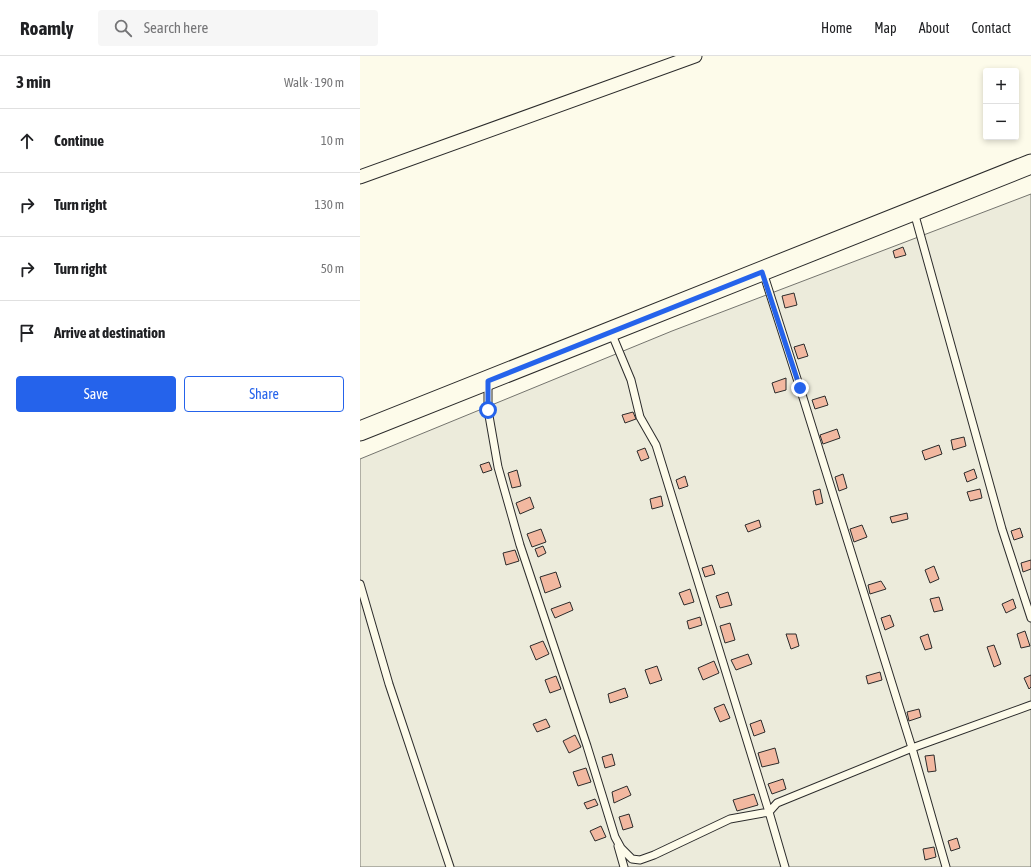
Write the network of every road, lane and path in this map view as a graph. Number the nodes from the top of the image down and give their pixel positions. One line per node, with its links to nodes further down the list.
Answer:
1 (695, 56): 3 (street)
2 (1031, 164): 4 (main road)
3 (360, 177)
4 (914, 212): 5 (main road); 10 (lane)
5 (762, 272): 6 (main road); 12 (lane)
6 (611, 332): 7 (main road); 13 (lane)
7 (488, 381): 8 (main road); 14 (lane)
8 (360, 431)
9 (360, 584): 15 (lane)
10 (1031, 618)
11 (1031, 705): 12 (lane)
12 (912, 748): 13 (lane); 18 (lane)
13 (769, 812): 14 (lane); 17 (lane)
14 (615, 838): 16 (lane)
15 (450, 867)
16 (624, 867)
17 (785, 867)
18 (946, 867)

